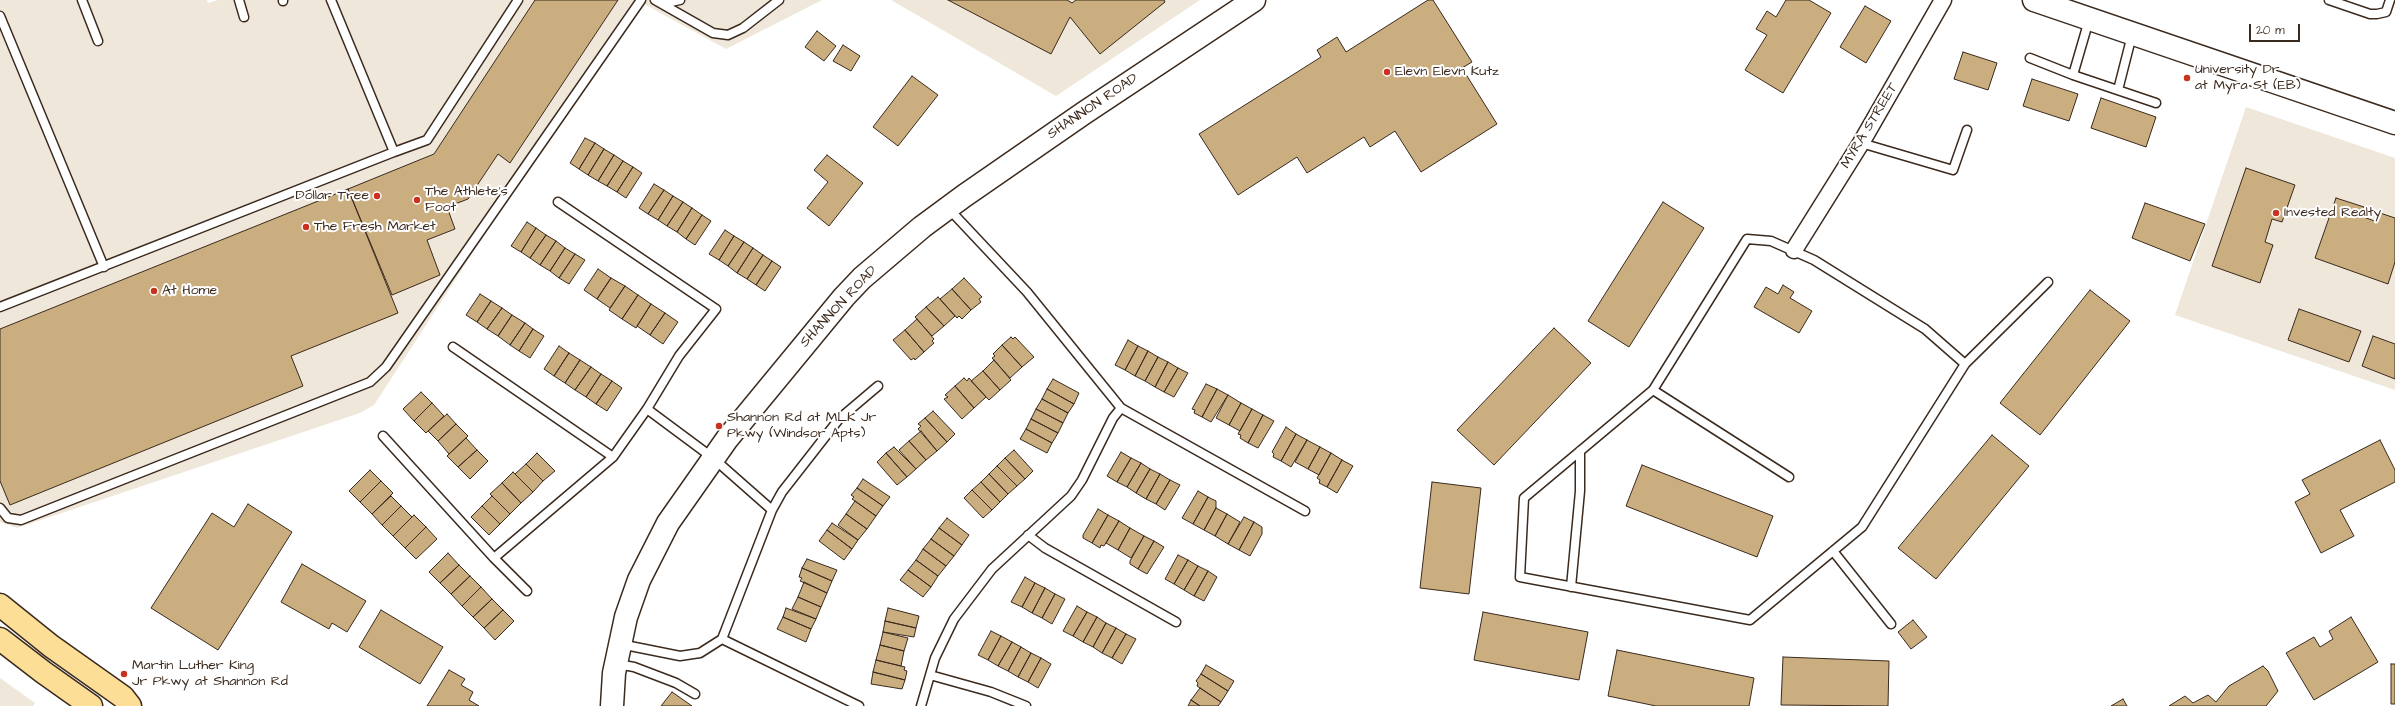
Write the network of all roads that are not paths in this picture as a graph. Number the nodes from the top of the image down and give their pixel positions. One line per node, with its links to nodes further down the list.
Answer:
1 (82, 0): 19 (lane)
2 (239, 0): 16 (lane)
3 (331, 0): 27 (lane)
4 (518, 0): 27 (lane)
5 (641, 0): 45 (lane)
6 (655, 0): 14 (lane)
7 (680, 0): 14 (lane)
8 (778, 0): 14 (lane)
9 (1254, 0): 29 (street, SHANNON ROAD)
10 (1943, 0): 26 (street, MYRA STREET)
11 (2034, 0): 17 (street)
12 (2329, 0): 13 (lane)
13 (2390, 0)
14 (662, 4)
15 (0, 16): 31 (lane)
16 (244, 17)
17 (2089, 19): 18 (street); 21 (lane)
18 (2132, 34): 22 (lane); 24 (street)
19 (98, 41)
20 (2030, 58): 21 (lane)
21 (2073, 75): 22 (lane)
22 (2118, 90): 23 (lane)
23 (2156, 103)
24 (2395, 123)
25 (1967, 130): 26 (lane)
26 (1861, 143): 30 (street, MYRA STREET)
27 (394, 152): 31 (lane)
28 (558, 202): 39 (lane)
29 (948, 208): 38 (lane); 43 (street, SHANNON ROAD)
30 (1794, 250): 35 (lane); 37 (lane)
31 (104, 267): 33 (lane)
32 (2048, 282): 35 (lane)
33 (0, 307)
34 (453, 347): 42 (lane)
35 (1965, 364): 49 (lane)
36 (878, 386): 46 (lane)
37 (1653, 390): 41 (lane); 44 (lane)
38 (1121, 408): 47 (lane); 48 (lane)
39 (647, 409): 42 (lane); 43 (lane)
40 (383, 436): 50 (lane)
41 (1580, 451): 51 (lane); 51 (lane)
42 (613, 457): 50 (lane)
43 (713, 458): 46 (lane); 58 (street, SHANNON ROAD)
44 (1789, 477)
45 (0, 508)
46 (772, 510): 57 (lane)
47 (1305, 511)
48 (1028, 535): 54 (lane); 59 (lane)
49 (1833, 551): 51 (lane); 55 (lane)
50 (494, 558): 52 (lane)
51 (1571, 587)
52 (527, 591)
53 (0, 605): 62 (main road)
54 (1176, 622)
55 (1891, 624)
56 (0, 639): 61 (main road)
57 (722, 639): 58 (lane); 64 (lane)
58 (618, 654): 60 (lane); 63 (street, SHANNON ROAD)
59 (930, 676): 65 (lane); 66 (lane)
60 (695, 694)
61 (91, 706)
62 (130, 706)
63 (612, 706)
64 (859, 706)
65 (921, 706)
66 (1026, 706)

